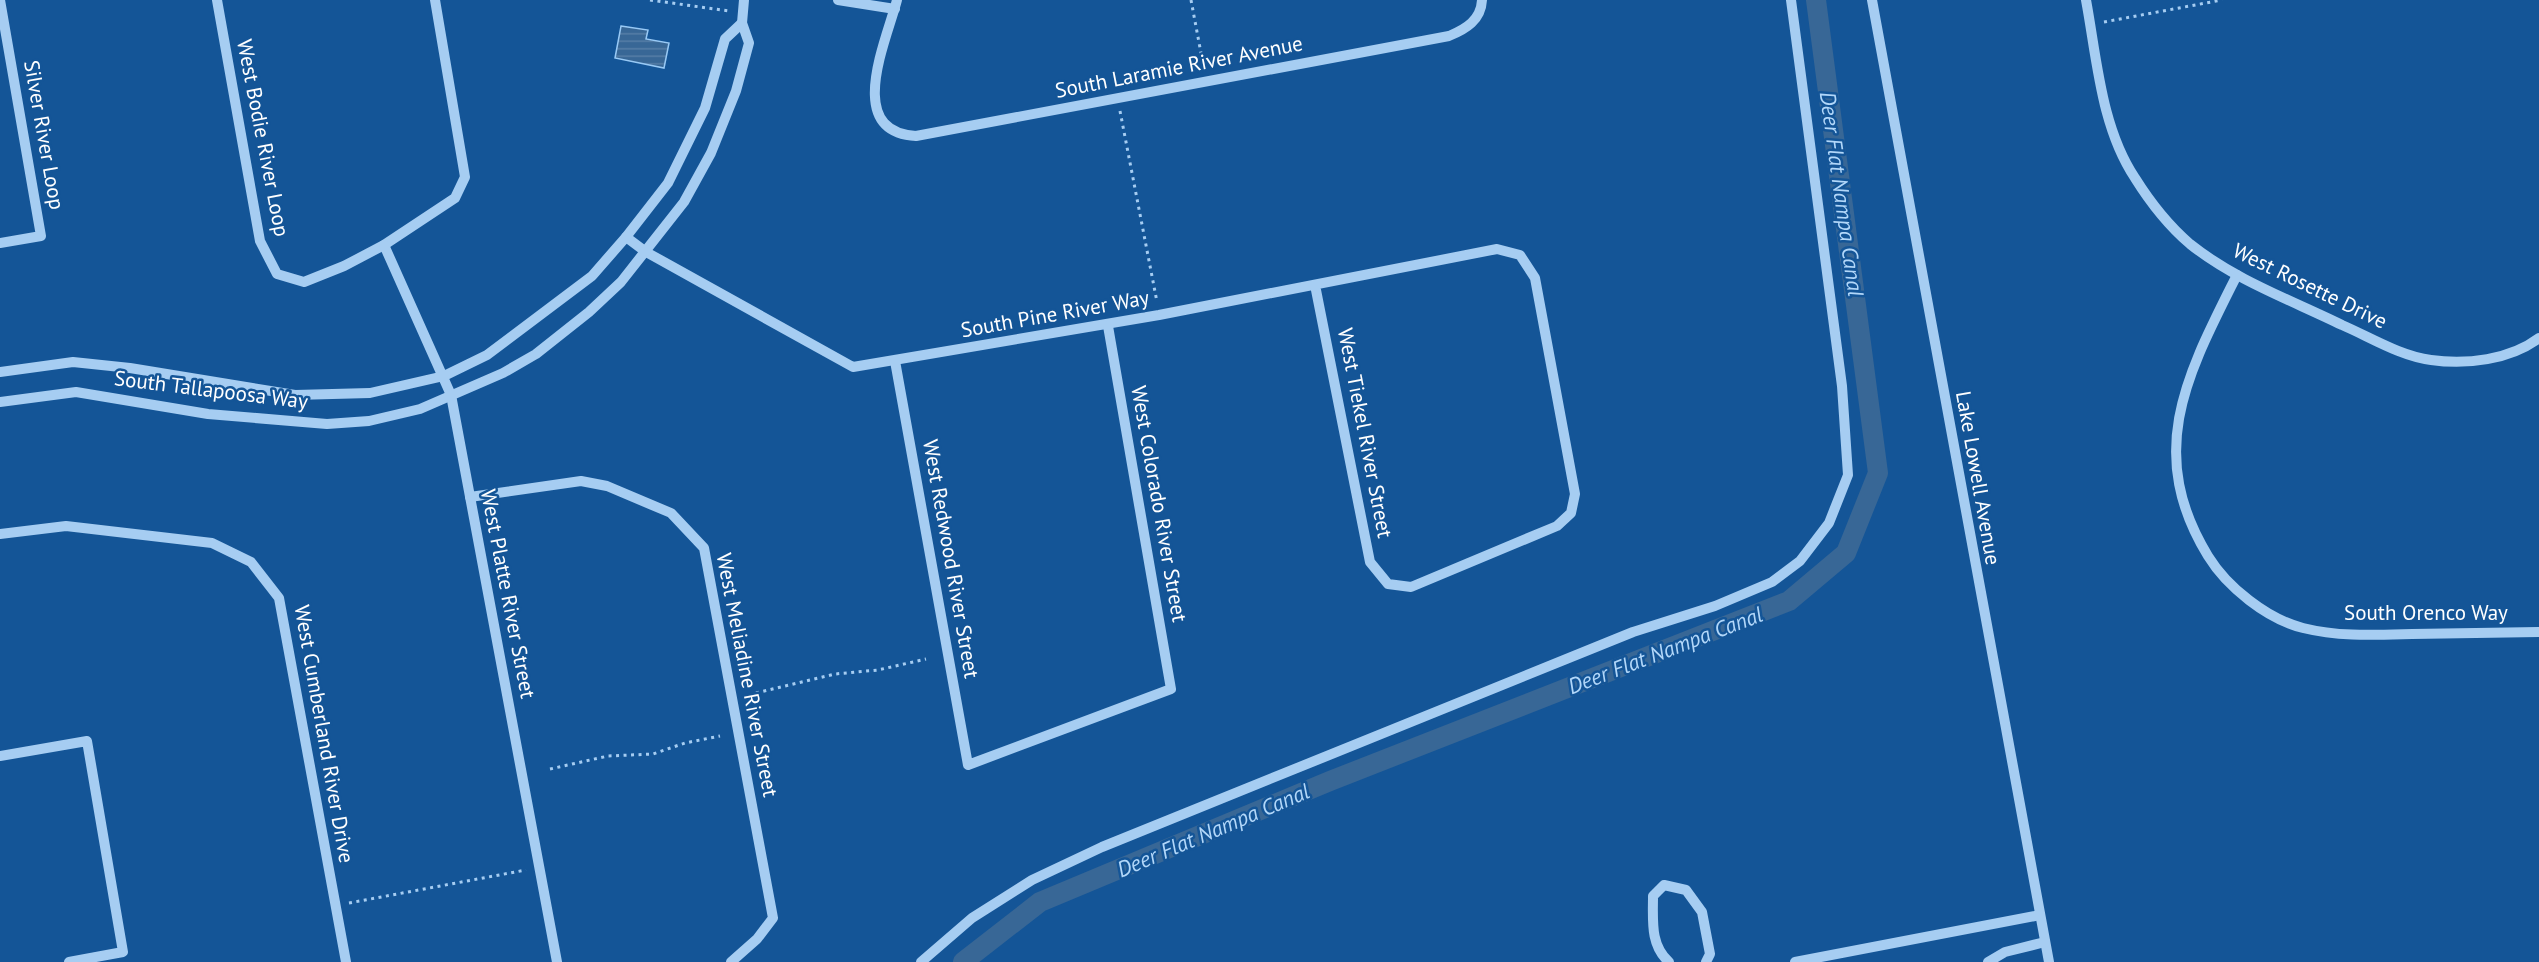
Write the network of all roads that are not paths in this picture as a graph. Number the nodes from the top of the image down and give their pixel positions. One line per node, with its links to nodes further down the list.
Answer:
1 (0, 0): 13 (street, Silver River Loop)
2 (217, 0): 14 (street, West Bodie River Loop)
3 (435, 0): 14 (street, West Bodie River Loop)
4 (744, 0): 11 (street, South Tallapoosa Way)
5 (838, 0): 10 (street)
6 (1482, 0): 10 (street, South Laramie River Avenue)
7 (1791, 0): 37 (street)
8 (1872, 0): 31 (street, Lake Lowell Avenue)
9 (2086, 0): 16 (street, West Rosette Drive)
10 (896, 4)
11 (743, 18): 12 (street, South Tallapoosa Way); 15 (street, South Tallapoosa Way)
12 (626, 237): 15 (street, South Pine River Way); 22 (street, South Tallapoosa Way)
13 (0, 243)
14 (384, 245): 22 (street, West Platte River Street)
15 (646, 252): 20 (street, South Pine River Way); 23 (street, South Tallapoosa Way)
16 (2237, 275): 19 (street, West Rosette Drive); 28 (street, South Orenco Way)
17 (1315, 285): 18 (street, South Pine River Way); 27 (street, West Tiekel River Street); 27 (street, South Pine River Way)
18 (1108, 326): 20 (street, South Pine River Way); 30 (street, West Colorado River Street)
19 (2539, 338)
20 (895, 361): 30 (street, West Redwood River Street)
21 (0, 372): 22 (street, South Tallapoosa Way)
22 (444, 376): 23 (street, West Platte River Street)
23 (451, 395): 24 (street, South Tallapoosa Way); 25 (street, West Platte River Street)
24 (0, 402)
25 (470, 497): 35 (street, West Platte River Street); 36 (street, West Meliadine River Street)
26 (0, 534): 34 (street, West Cumberland River Drive)
27 (1388, 584)
28 (2539, 632)
29 (0, 756): 33 (street)
30 (968, 765)
31 (2040, 915): 32 (street, Lake Lowell Avenue); 40 (street)
32 (2045, 942): 41 (street); 42 (street, Lake Lowell Avenue)
33 (69, 962)
34 (346, 962)
35 (557, 962)
36 (731, 962)
37 (921, 962)
38 (1670, 962): 39 (street)
39 (1706, 962)
40 (1795, 962)
41 (1988, 962)
42 (2049, 962)

